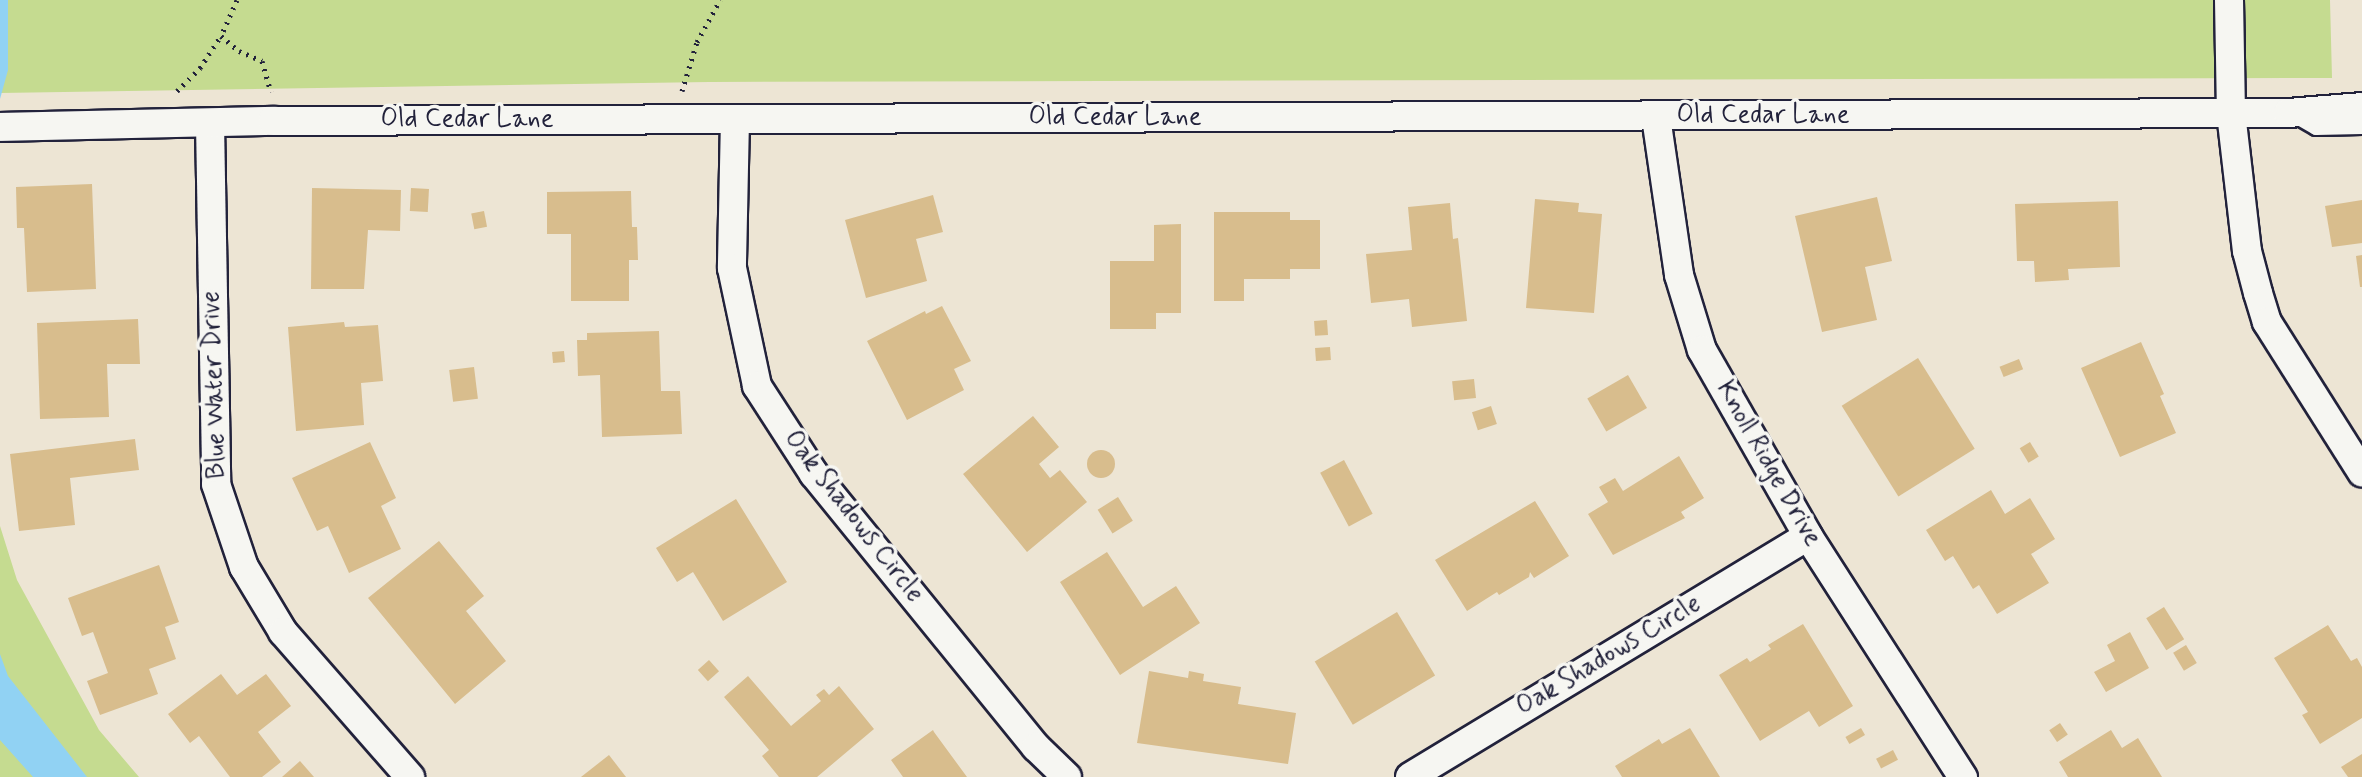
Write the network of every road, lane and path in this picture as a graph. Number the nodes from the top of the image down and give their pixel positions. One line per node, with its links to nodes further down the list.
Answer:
1 (237, 0): 4 (path)
2 (720, 0): 9 (path)
3 (2229, 0): 6 (street)
4 (221, 36): 11 (path); 13 (path)
5 (2362, 107): 7 (street, Old Cedar Lane)
6 (2231, 113): 7 (street, Old Cedar Lane); 8 (street, Old Cedar Lane); 16 (street)
7 (2288, 113): 15 (lane)
8 (1656, 117): 10 (street, Old Cedar Lane); 17 (street, Knoll Ridge Drive)
9 (672, 119): 10 (street, Old Cedar Lane); 11 (street, Old Cedar Lane)
10 (735, 119): 19 (street, Oak Shadows Circle)
11 (273, 121): 12 (street, Old Cedar Lane)
12 (210, 123): 13 (street, Old Cedar Lane); 18 (street, Blue Water Drive)
13 (136, 124): 14 (street, Old Cedar Lane)
14 (0, 127)
15 (2362, 127)
16 (2362, 472)
17 (1808, 536): 20 (street, Oak Shadows Circle); 21 (street, Knoll Ridge Drive)
18 (410, 777)
19 (1067, 777)
20 (1410, 777)
21 (1963, 777)

